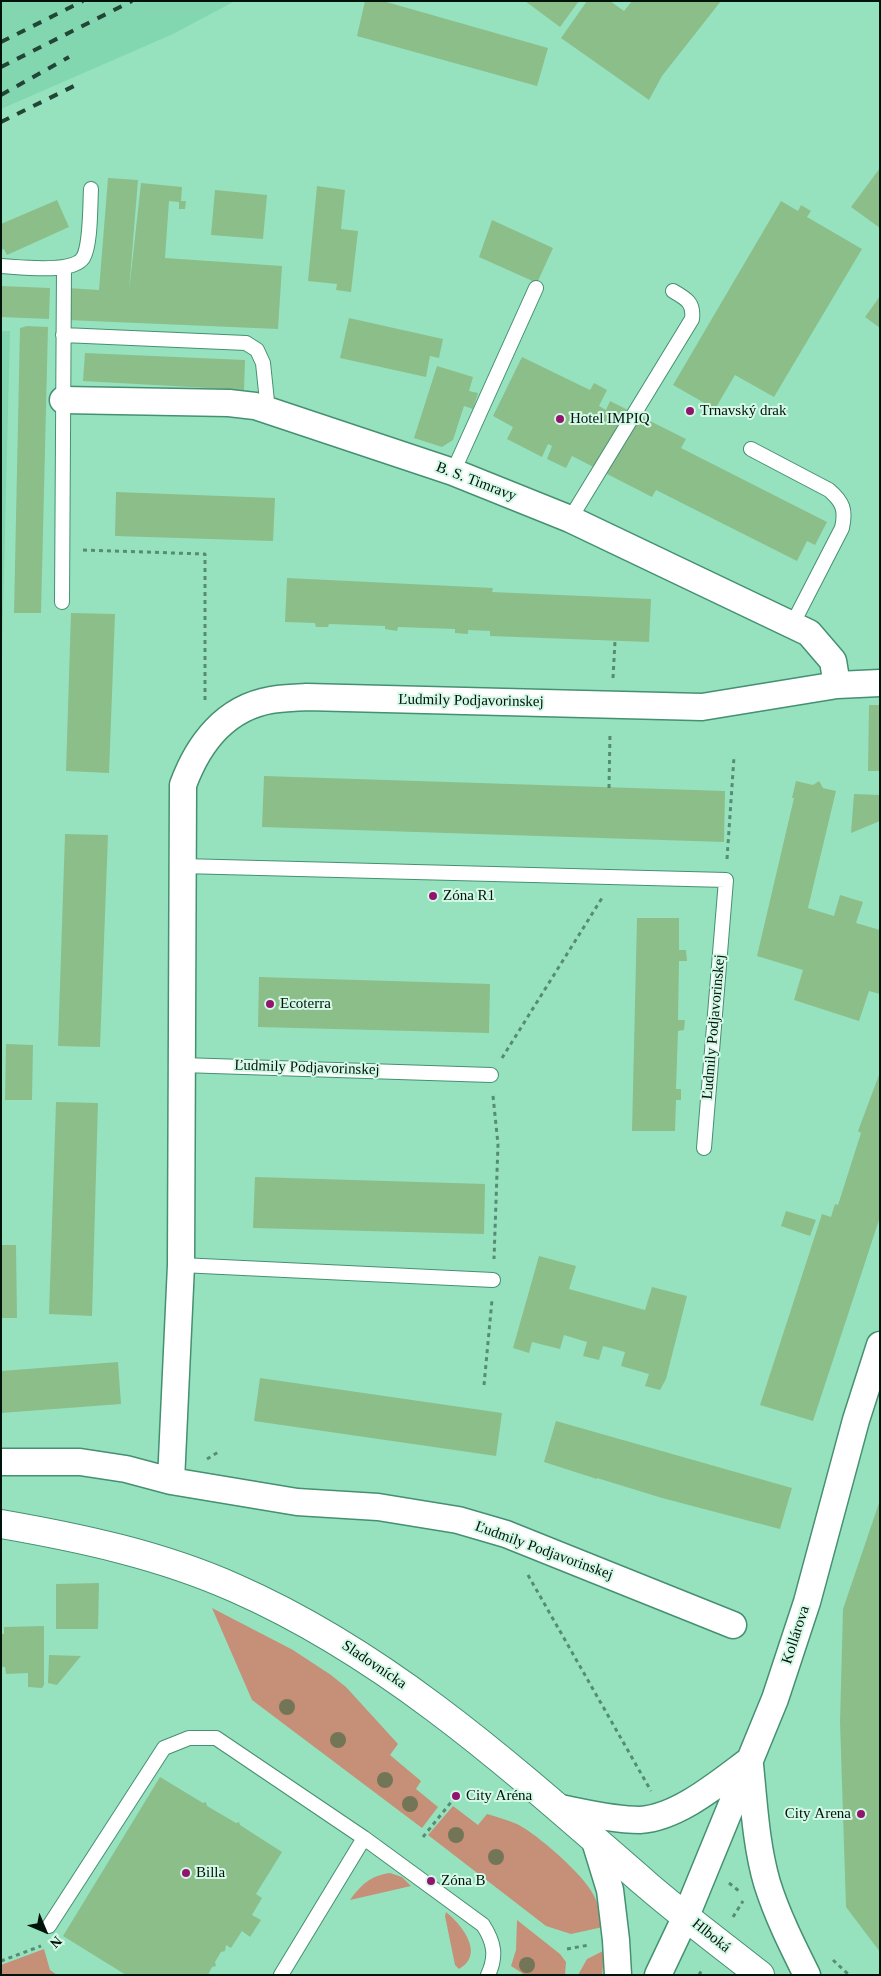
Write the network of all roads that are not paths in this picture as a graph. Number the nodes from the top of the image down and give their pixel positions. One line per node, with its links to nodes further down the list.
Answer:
1 (91, 189): 3 (lane)
2 (1, 266): 3 (lane)
3 (64, 268): 6 (lane)
4 (536, 288): 10 (lane)
5 (674, 291): 11 (lane)
6 (62, 335): 7 (lane); 8 (lane)
7 (62, 400): 8 (street, B. S. Timravy); 12 (lane)
8 (268, 411): 10 (street, B. S. Timravy)
9 (752, 449): 13 (lane)
10 (453, 472): 11 (street, B. S. Timravy)
11 (570, 519): 13 (street, B. S. Timravy)
12 (62, 602)
13 (792, 625): 15 (street, B. S. Timravy)
14 (880, 682): 15 (street, Ľudmily Podjavorinskej)
15 (837, 685): 16 (street, Ľudmily Podjavorinskej)
16 (182, 866): 17 (street, Ľudmily Podjavorinskej); 19 (lane, Ľudmily Podjavorinskej)
17 (182, 1065): 18 (lane, Ľudmily Podjavorinskej); 20 (street, Ľudmily Podjavorinskej)
18 (492, 1075)
19 (704, 1148)
20 (181, 1265): 21 (lane); 24 (street, Ľudmily Podjavorinskej)
21 (493, 1280)
22 (880, 1345): 27 (street, Kollárova)
23 (1, 1462): 24 (street, Ľudmily Podjavorinskej)
24 (171, 1481): 26 (street, Ľudmily Podjavorinskej)
25 (1, 1524): 28 (street, Sladovnícka)
26 (733, 1625)
27 (750, 1760): 28 (street); 31 (street, Kollárova); 38 (street)
28 (560, 1808): 30 (street, Sladovnícka)
29 (364, 1838): 32 (lane); 33 (lane); 34 (lane)
30 (594, 1838): 31 (street, Sladovnícka); 35 (street)
31 (686, 1916): 36 (street, Kollárova); 37 (street, Hlboká)
32 (50, 1926)
33 (281, 1975)
34 (488, 1975)
35 (618, 1975)
36 (658, 1975)
37 (760, 1975)
38 (807, 1975)

